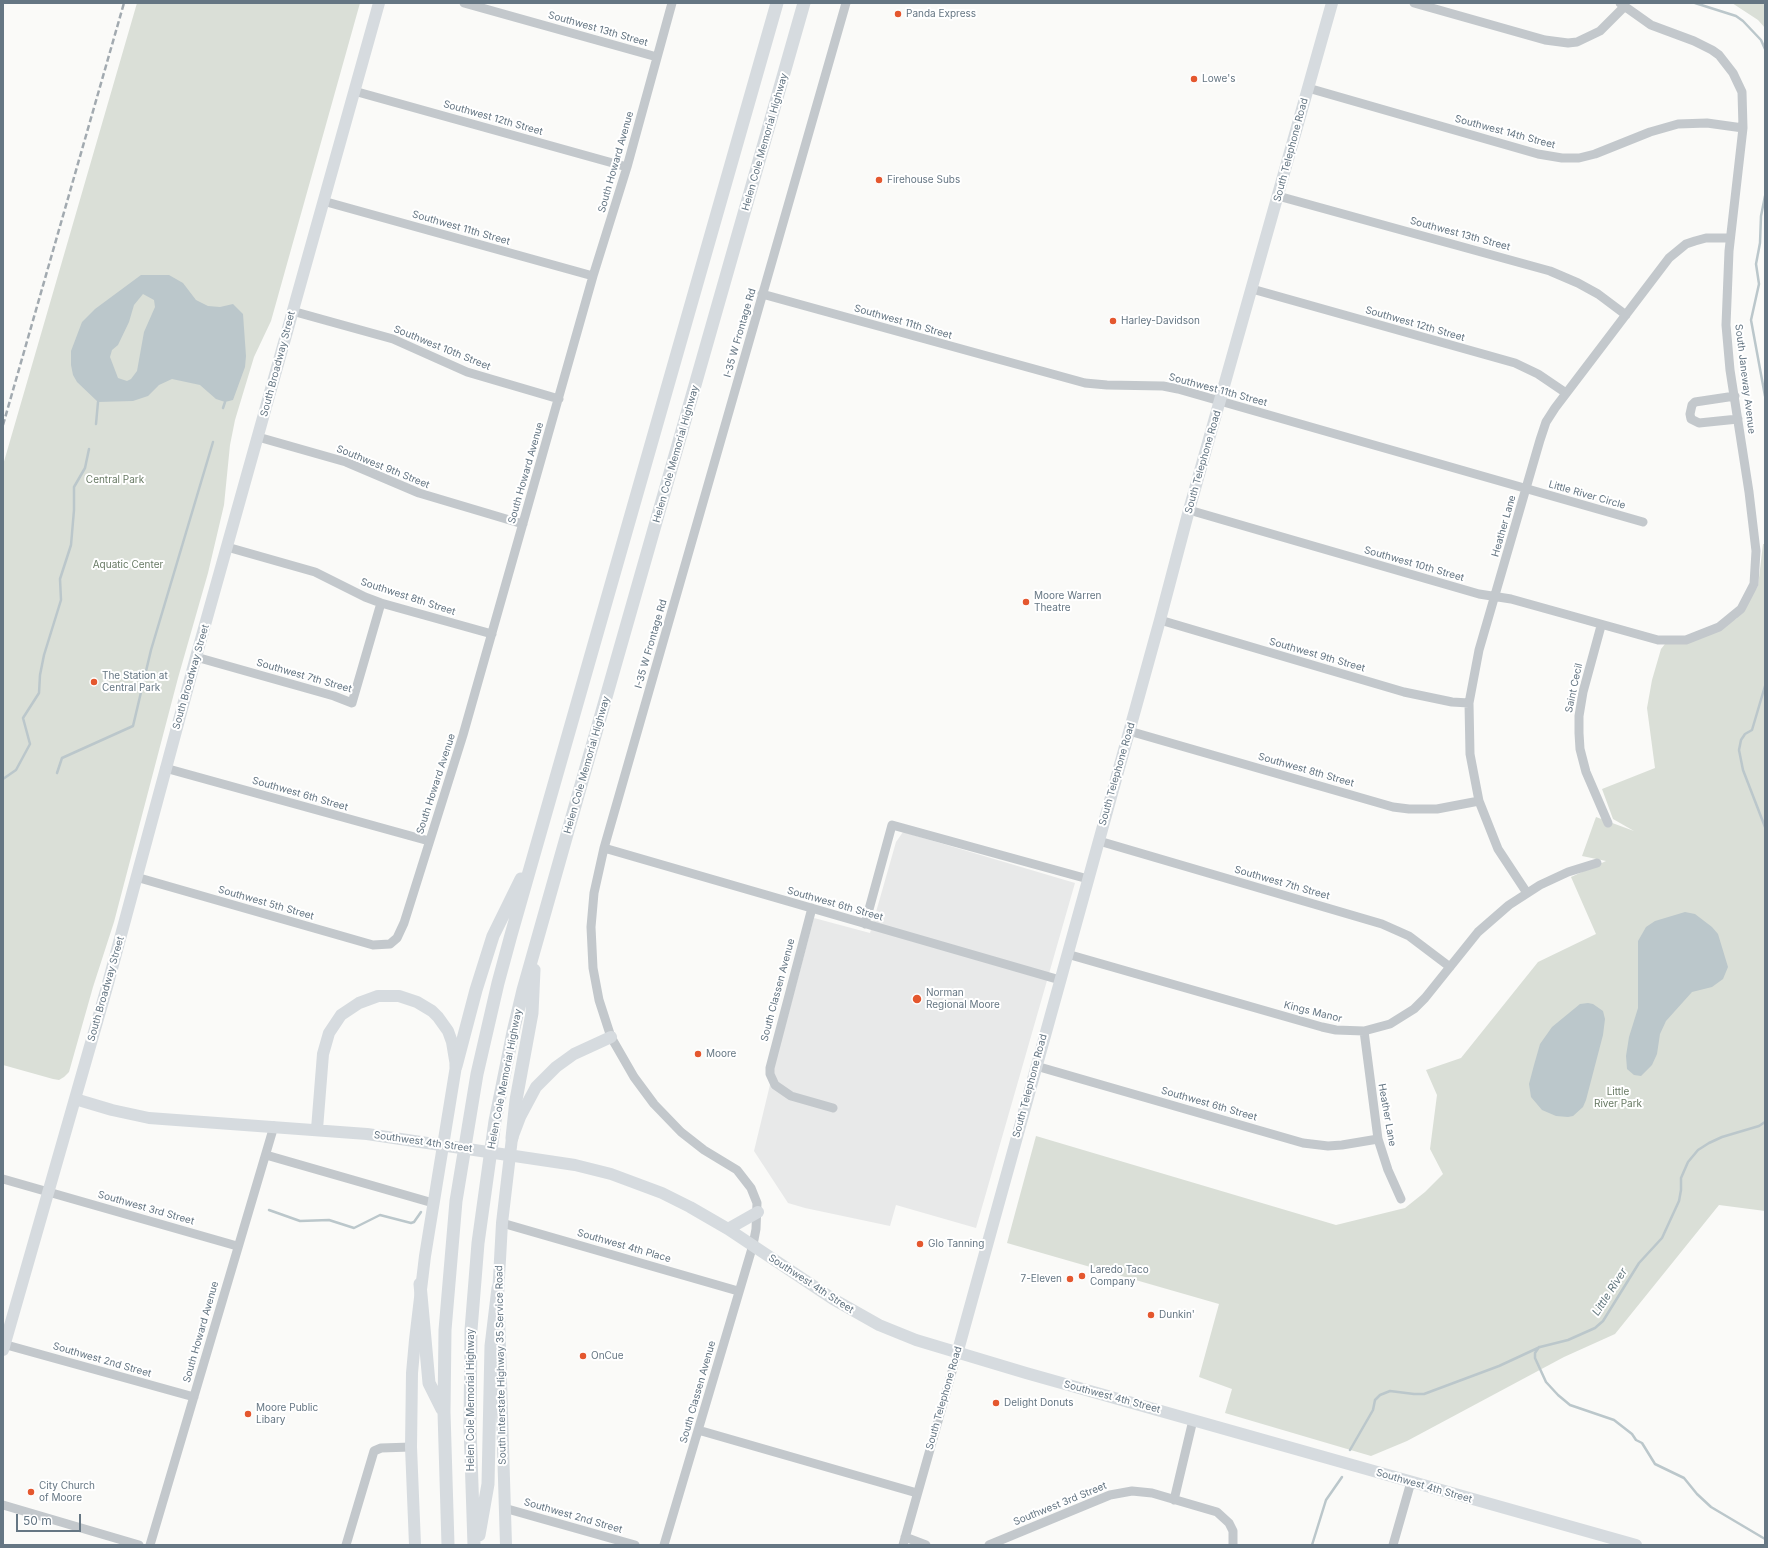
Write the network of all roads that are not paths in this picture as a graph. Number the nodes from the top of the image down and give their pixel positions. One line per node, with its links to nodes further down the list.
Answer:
1 (379, 3): 12 (main road, South Broadway Street)
2 (464, 3): 10 (street, Southwest 13th Street)
3 (672, 3): 10 (street, South Howard Avenue)
4 (777, 3): 48 (highway)
5 (804, 3): 57 (highway, Helen Cole Memorial Highway)
6 (846, 3): 20 (street, I-35 W Frontage Rd)
7 (1332, 3): 11 (main road, South Telephone Road)
8 (1414, 3): 9 (street)
9 (1622, 5): 13 (street, South Janeway Avenue)
10 (657, 57): 14 (street, South Howard Avenue)
11 (1308, 88): 13 (street, Southwest 14th Street); 15 (main road, South Telephone Road)
12 (354, 91): 14 (street, Southwest 12th Street); 16 (main road, South Broadway Street)
13 (1743, 128): 17 (street, South Janeway Avenue)
14 (627, 167): 18 (street, South Howard Avenue)
15 (1278, 196): 19 (main road, South Telephone Road); 22 (street, Southwest 13th Street)
16 (323, 201): 18 (street, Southwest 11th Street); 21 (main road, South Broadway Street)
17 (1730, 238): 22 (street, Heather Lane); 24 (street, South Janeway Avenue)
18 (593, 276): 25 (street, South Howard Avenue)
19 (1252, 289): 23 (street, Southwest 12th Street); 26 (main road, South Telephone Road)
20 (762, 294): 26 (street, Southwest 11th Street); 49 (street, I-35 W Frontage Rd)
21 (292, 311): 25 (street, Southwest 10th Street); 28 (main road, South Broadway Street)
22 (1626, 315): 23 (street, Heather Lane)
23 (1566, 393): 29 (street, Heather Lane)
24 (1735, 396): 27 (street, South Janeway Avenue); 27 (street)
25 (560, 399): 32 (street, South Howard Avenue)
26 (1220, 401): 29 (street, Southwest 11th Street); 30 (main road, South Telephone Road)
27 (1738, 419): 39 (street, South Janeway Avenue)
28 (258, 437): 32 (street, Southwest 9th Street); 33 (main road, South Broadway Street)
29 (1526, 489): 31 (street, Little River Circle); 34 (street, Heather Lane)
30 (1189, 510): 34 (street, Southwest 10th Street); 36 (main road, South Telephone Road)
31 (1642, 522)
32 (523, 524): 38 (street, South Howard Avenue)
33 (227, 547): 35 (street, Southwest 8th Street); 40 (main road, South Broadway Street)
34 (1495, 597): 37 (street, Southwest 10th Street); 41 (street, Heather Lane)
35 (381, 602): 38 (street, Southwest 8th Street); 40 (street, Southwest 7th Street)
36 (1160, 620): 41 (street, Southwest 9th Street); 42 (main road, South Telephone Road)
37 (1601, 626): 39 (street, Southwest 10th Street); 45 (street, Saint Cecil)
38 (492, 634): 47 (street, South Howard Avenue)
39 (1634, 635)
40 (196, 657): 43 (main road, South Broadway Street)
41 (1469, 703): 44 (street, Heather Lane)
42 (1130, 731): 44 (street, Southwest 8th Street); 46 (main road, South Telephone Road)
43 (166, 768): 47 (street, Southwest 6th Street); 51 (main road, South Broadway Street)
44 (1479, 801): 53 (street, Heather Lane)
45 (1608, 823)
46 (1099, 841): 52 (main road, South Telephone Road); 59 (street, Southwest 7th Street)
47 (429, 842): 56 (street, South Howard Avenue)
48 (536, 846): 63 (highway); 87 (highway)
49 (604, 848): 54 (street, Southwest 6th Street); 62 (street, I-35 W Frontage Rd)
50 (1597, 863): 53 (street, Kings Manor)
51 (136, 877): 56 (street, Southwest 5th Street); 65 (main road, South Broadway Street)
52 (1088, 879): 55 (street); 58 (main road, South Telephone Road)
53 (1527, 893): 59 (street, Kings Manor)
54 (812, 908): 55 (street, Southwest 6th Street); 66 (street, South Classen Avenue)
55 (865, 924): 60 (street, Southwest 6th Street)
56 (390, 944)
57 (536, 947): 69 (highway); 102 (highway, Helen Cole Memorial Highway)
58 (1067, 954): 60 (main road, South Telephone Road); 61 (street, Kings Manor)
59 (1450, 967): 61 (street, Kings Manor)
60 (1060, 980): 64 (main road, South Telephone Road)
61 (1364, 1031): 70 (street, Heather Lane)
62 (611, 1037): 69 (main road, South Interstate Highway 35 Service Road); 76 (street, I-35 W Frontage Rd)
63 (456, 1066): 68 (main road); 75 (main road)
64 (1036, 1066): 70 (street, Southwest 6th Street); 85 (main road, South Telephone Road)
65 (75, 1099): 67 (main road, Southwest 4th Street); 73 (main road, South Broadway Street)
66 (833, 1108)
67 (274, 1126): 68 (main road, Southwest 4th Street); 71 (street, South Howard Avenue)
68 (316, 1129): 78 (main road, Southwest 4th Street)
69 (512, 1138): 77 (main road, South Interstate Highway 35 Service Road)
70 (1378, 1139): 74 (street, Heather Lane)
71 (266, 1155): 75 (street); 80 (street, South Howard Avenue)
72 (3, 1180): 73 (street, Southwest 3rd Street)
73 (48, 1192): 80 (street, Southwest 3rd Street); 84 (main road, South Broadway Street)
74 (1401, 1199)
75 (433, 1203): 81 (main road)
76 (758, 1212): 78 (main road); 79 (street, I-35 W Frontage Rd)
77 (502, 1222): 82 (main road, South Interstate Highway 35 Service Road); 83 (street, Southwest 4th Place)
78 (728, 1229): 79 (main road, Southwest 4th Street)
79 (753, 1245): 83 (street, South Classen Avenue); 85 (main road, Southwest 4th Street)
80 (237, 1246): 86 (street, South Howard Avenue)
81 (420, 1284): 87 (highway); 90 (main road)
82 (498, 1288): 95 (main road, South Interstate Highway 35 Service Road); 103 (highway)
83 (738, 1291): 89 (street, South Classen Avenue)
84 (4, 1346): 86 (street, Southwest 2nd Street)
85 (957, 1354): 88 (main road, Southwest 4th Street); 92 (street, South Telephone Road)
86 (194, 1397): 98 (street, South Howard Avenue)
87 (444, 1412): 101 (highway)
88 (1193, 1420): 91 (main road, Southwest 4th Street); 93 (street)
89 (698, 1430): 92 (street); 106 (street, South Classen Avenue)
90 (411, 1446): 99 (street); 100 (main road)
91 (1411, 1482): 110 (street); 111 (main road, Southwest 4th Street)
92 (917, 1493): 96 (street, South Telephone Road)
93 (1174, 1500): 108 (street, Southwest 3rd Street); 109 (street, Southwest 3rd Street)
94 (3, 1505): 97 (street)
95 (504, 1508): 104 (main road, South Interstate Highway 35 Service Road); 105 (street, Southwest 2nd Street)
96 (904, 1541): 107 (street)
97 (139, 1545)
98 (150, 1545)
99 (346, 1545)
100 (415, 1545)
101 (448, 1545)
102 (474, 1545)
103 (477, 1545)
104 (506, 1545)
105 (635, 1545)
106 (664, 1545)
107 (926, 1545)
108 (989, 1545)
109 (1233, 1545)
110 (1393, 1545)
111 (1636, 1545)

